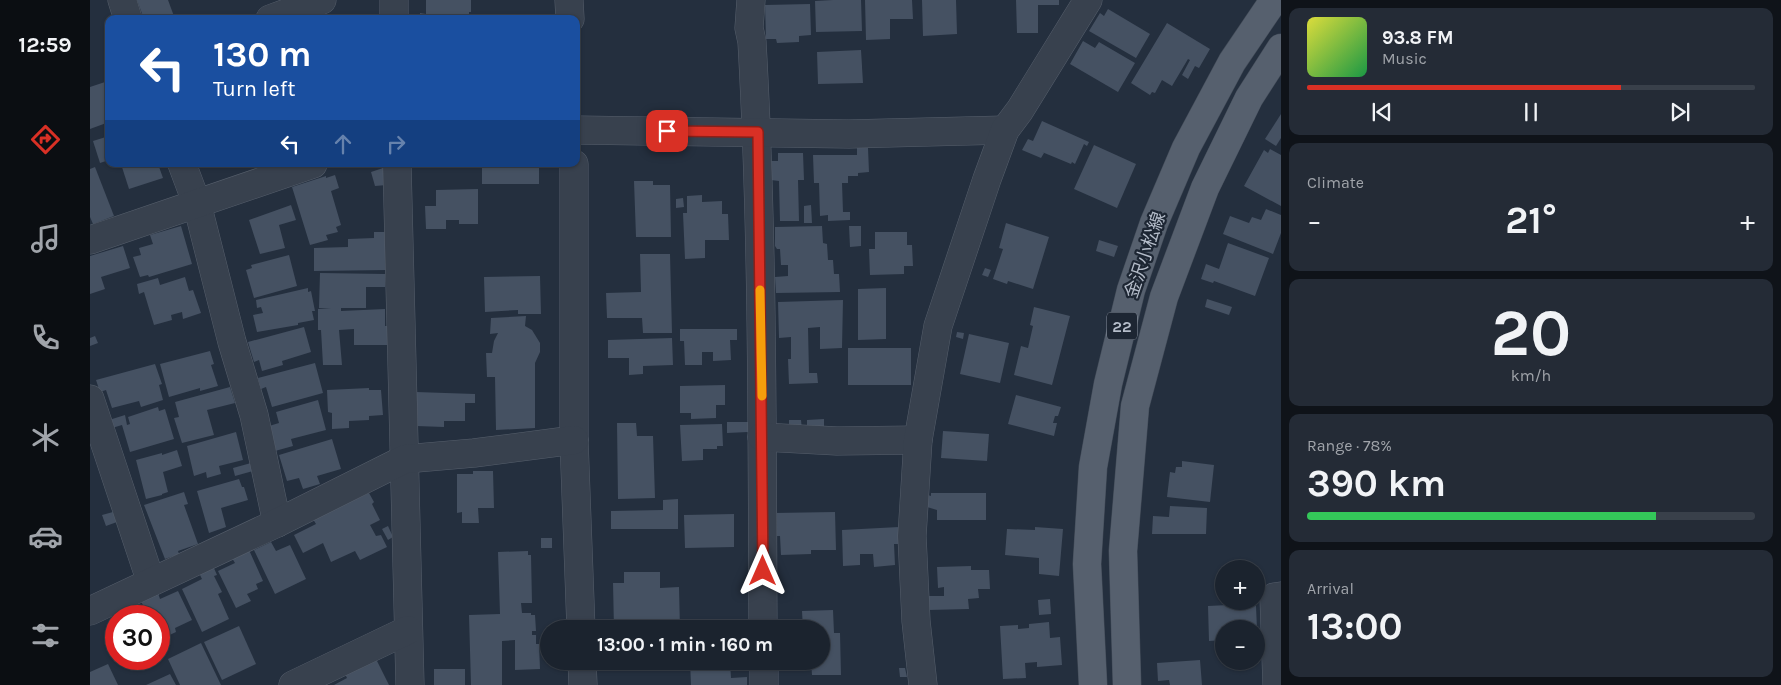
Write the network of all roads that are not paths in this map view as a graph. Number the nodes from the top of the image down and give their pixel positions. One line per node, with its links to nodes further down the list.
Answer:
1 (122, 0): 8 (street)
2 (322, 0): 9 (street)
3 (394, 0): 10 (street)
4 (569, 0): 11 (street)
5 (751, 0): 15 (street)
6 (1088, 0): 14 (street)
7 (1274, 0): 41 (main road, 金沢小松線 / 22)
8 (127, 15)
9 (281, 15)
10 (394, 15)
11 (570, 15)
12 (1281, 48): 42 (main road, 金沢小松線 / 22)
13 (580, 130): 15 (street)
14 (1005, 130): 15 (street); 25 (street)
15 (758, 132): 23 (street)
16 (183, 167): 20 (street)
17 (304, 167): 20 (street)
18 (397, 167): 26 (street)
19 (574, 167): 24 (street)
20 (197, 204): 21 (street); 27 (street)
21 (90, 240)
22 (90, 399): 28 (street)
23 (762, 437): 25 (street); 32 (street)
24 (574, 440): 26 (street); 31 (street)
25 (918, 440): 40 (street)
26 (405, 459): 27 (street); 33 (street)
27 (277, 523): 28 (street)
28 (151, 582): 30 (street)
29 (1281, 596): 43 (street)
30 (90, 611)
31 (581, 620)
32 (763, 620)
33 (408, 630): 36 (street); 37 (street)
34 (582, 670): 38 (street)
35 (764, 670): 39 (street)
36 (293, 685)
37 (410, 685)
38 (583, 685)
39 (764, 685)
40 (923, 685)
41 (1093, 685)
42 (1127, 685)
43 (1277, 685)

